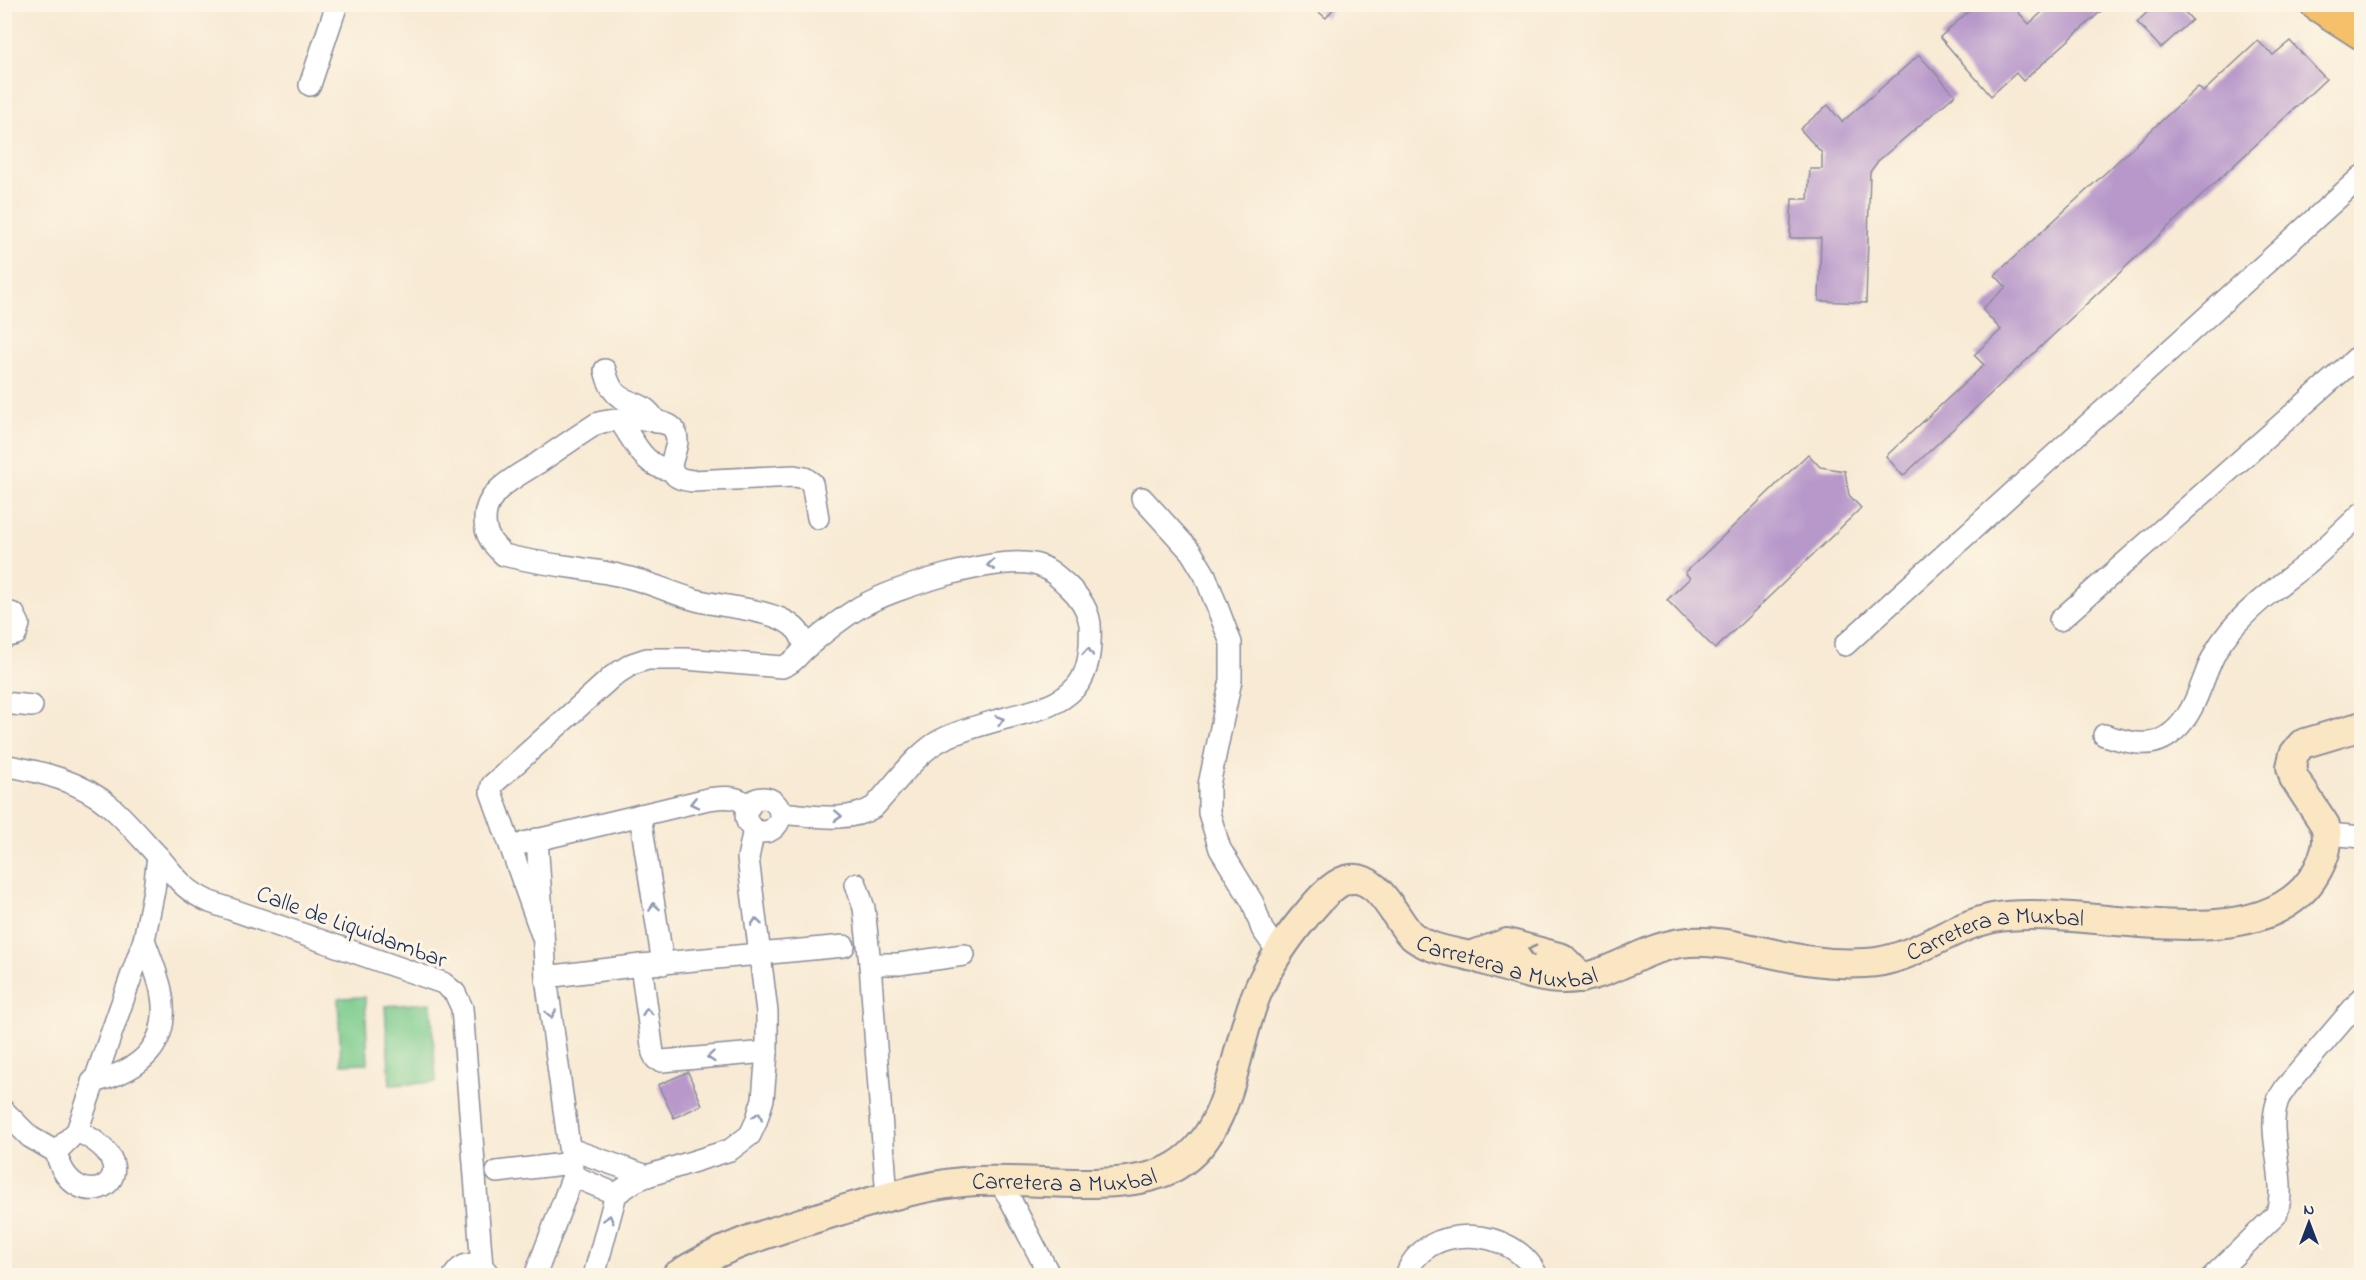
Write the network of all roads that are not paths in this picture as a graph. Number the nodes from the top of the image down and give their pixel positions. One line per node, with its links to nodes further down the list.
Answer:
1 (338, 4): 4 (street)
2 (2317, 4): 3 (highway)
3 (2361, 33)
4 (310, 86)
5 (2361, 176): 17 (street)
6 (2361, 353): 15 (street)
7 (605, 370): 9 (street)
8 (620, 421): 9 (street); 10 (street); 18 (street)
9 (656, 422): 10 (street)
10 (671, 469): 13 (street)
11 (1142, 498): 37 (street)
12 (2361, 513): 22 (street)
13 (818, 518)
14 (4, 611): 16 (street)
15 (2060, 620)
16 (4, 637)
17 (1845, 645)
18 (804, 650): 25 (street, one-way to 18); 31 (street)
19 (4, 703): 20 (street)
20 (32, 706)
21 (2361, 726): 28 (street)
22 (2104, 735)
23 (4, 765): 32 (street, Calle de Liquidambar)
24 (750, 806): 25 (street); 26 (street, one-way to 26); 27 (street)
25 (780, 813): 27 (street)
26 (640, 815): 30 (street); 40 (street, one-way to 26)
27 (754, 829): 38 (street, one-way to 27)
28 (2328, 834): 29 (street); 37 (street, Carretera a Muxbal)
29 (2361, 837)
30 (537, 839): 31 (street); 34 (street)
31 (511, 846): 34 (street)
32 (158, 856): 35 (street); 56 (street, Calle de Liquidambar)
33 (856, 884): 41 (street)
34 (542, 935): 43 (street)
35 (144, 940): 46 (street); 46 (street)
36 (844, 946): 38 (street)
37 (1278, 952): 53 (street, Carretera a Muxbal)
38 (760, 955): 40 (street); 45 (street)
39 (964, 955): 41 (street)
40 (663, 964): 42 (street)
41 (870, 964): 55 (street)
42 (640, 965): 43 (street); 45 (street, one-way to 42)
43 (546, 977): 50 (street, one-way to 50)
44 (2361, 998): 64 (street)
45 (767, 1052): 52 (street, one-way to 45)
46 (92, 1082): 48 (street)
47 (4, 1112): 49 (street)
48 (77, 1131): 49 (street); 49 (street)
49 (56, 1152)
50 (572, 1163): 51 (street); 52 (street); 54 (street); 58 (street)
51 (497, 1172)
52 (647, 1176): 54 (street)
53 (1003, 1188): 55 (street, Carretera a Muxbal); 61 (street)
54 (616, 1194): 59 (street, one-way to 54)
55 (887, 1198): 60 (street, Carretera a Muxbal)
56 (486, 1271): 57 (street)
57 (454, 1275)
58 (535, 1275)
59 (594, 1275)
60 (676, 1275)
61 (1050, 1275)
62 (1406, 1275): 63 (street)
63 (1537, 1275)
64 (2213, 1275)

